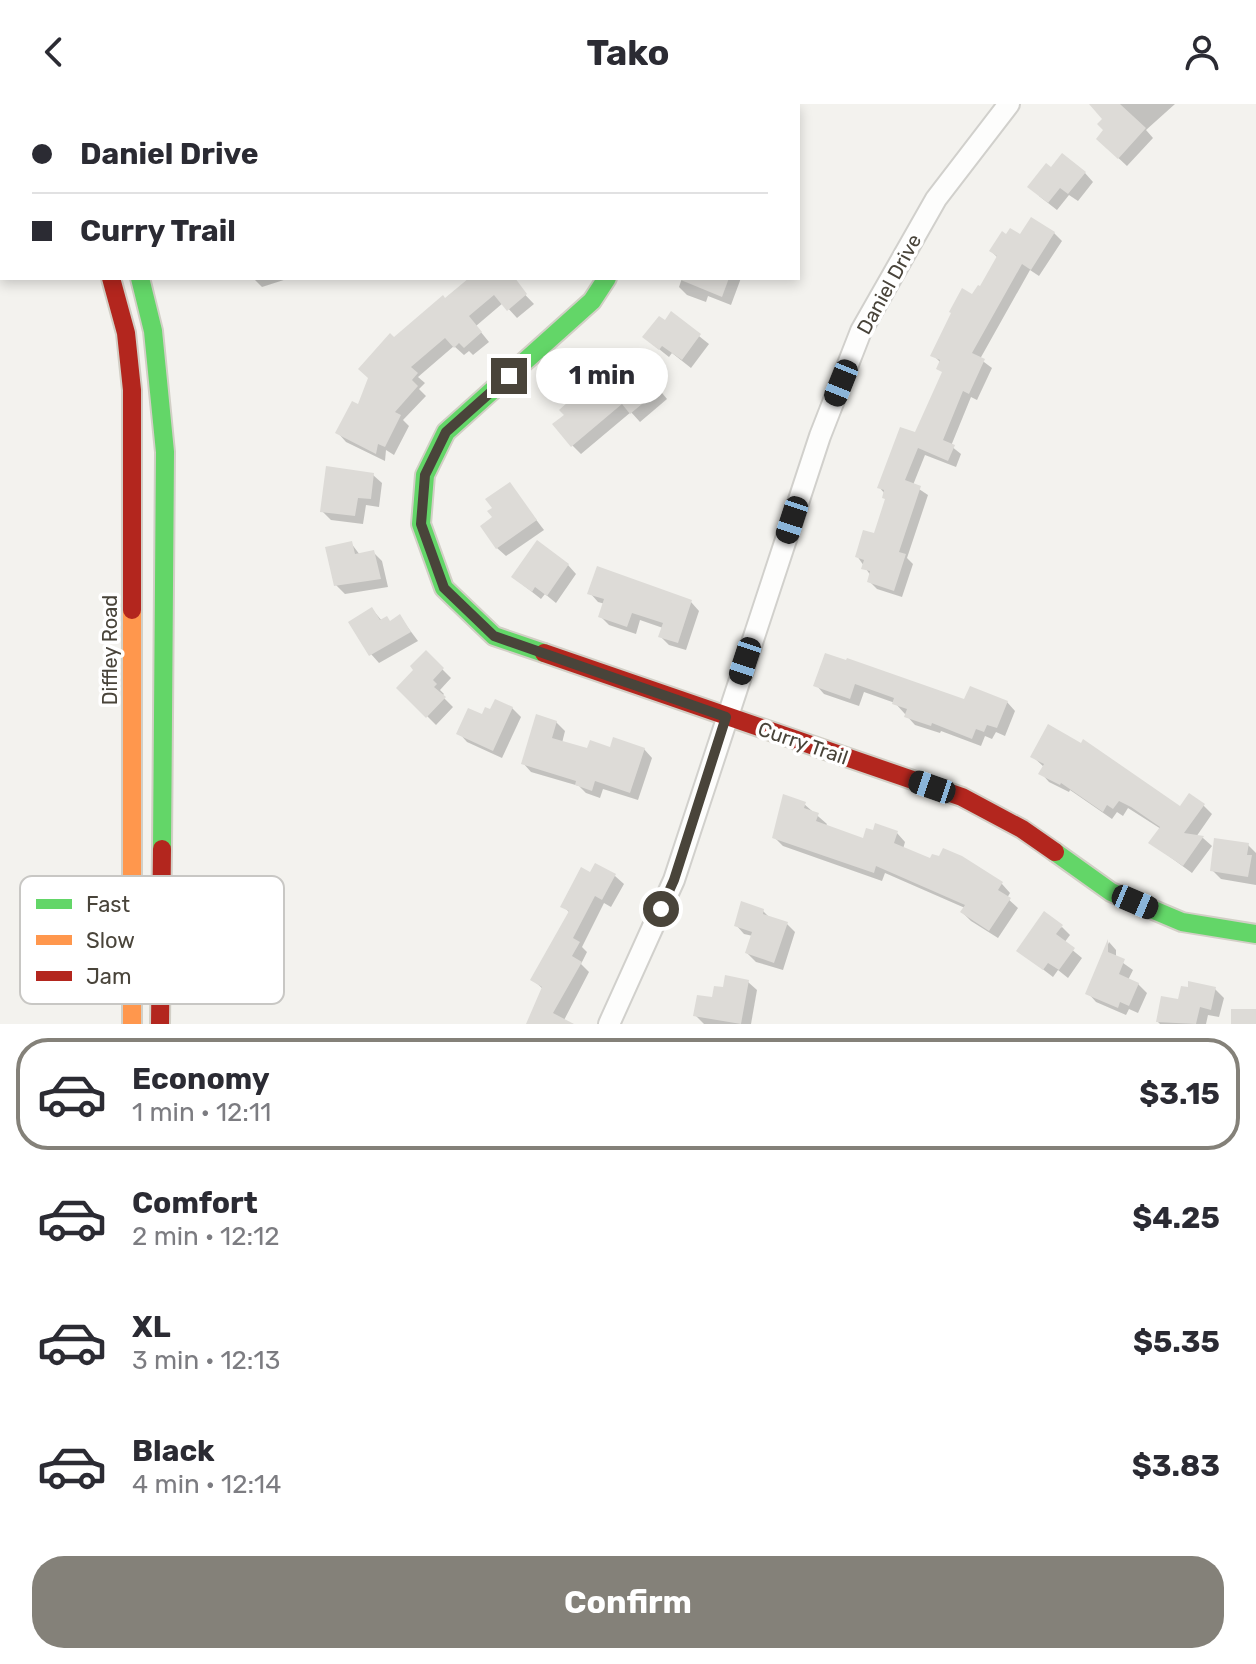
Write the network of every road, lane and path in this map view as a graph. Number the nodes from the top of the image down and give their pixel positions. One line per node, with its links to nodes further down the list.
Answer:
1 (1009, 104): 5 (street, Daniel Drive)
2 (112, 280): 6 (main road, Diffley Road)
3 (140, 280): 7 (main road)
4 (606, 280): 5 (main road, Curry Trail)
5 (726, 717): 8 (main road, Curry Trail); 11 (street, Daniel Drive)
6 (132, 876)
7 (161, 876)
8 (1256, 934)
9 (160, 1004): 10 (main road)
10 (160, 1024)
11 (609, 1024)

